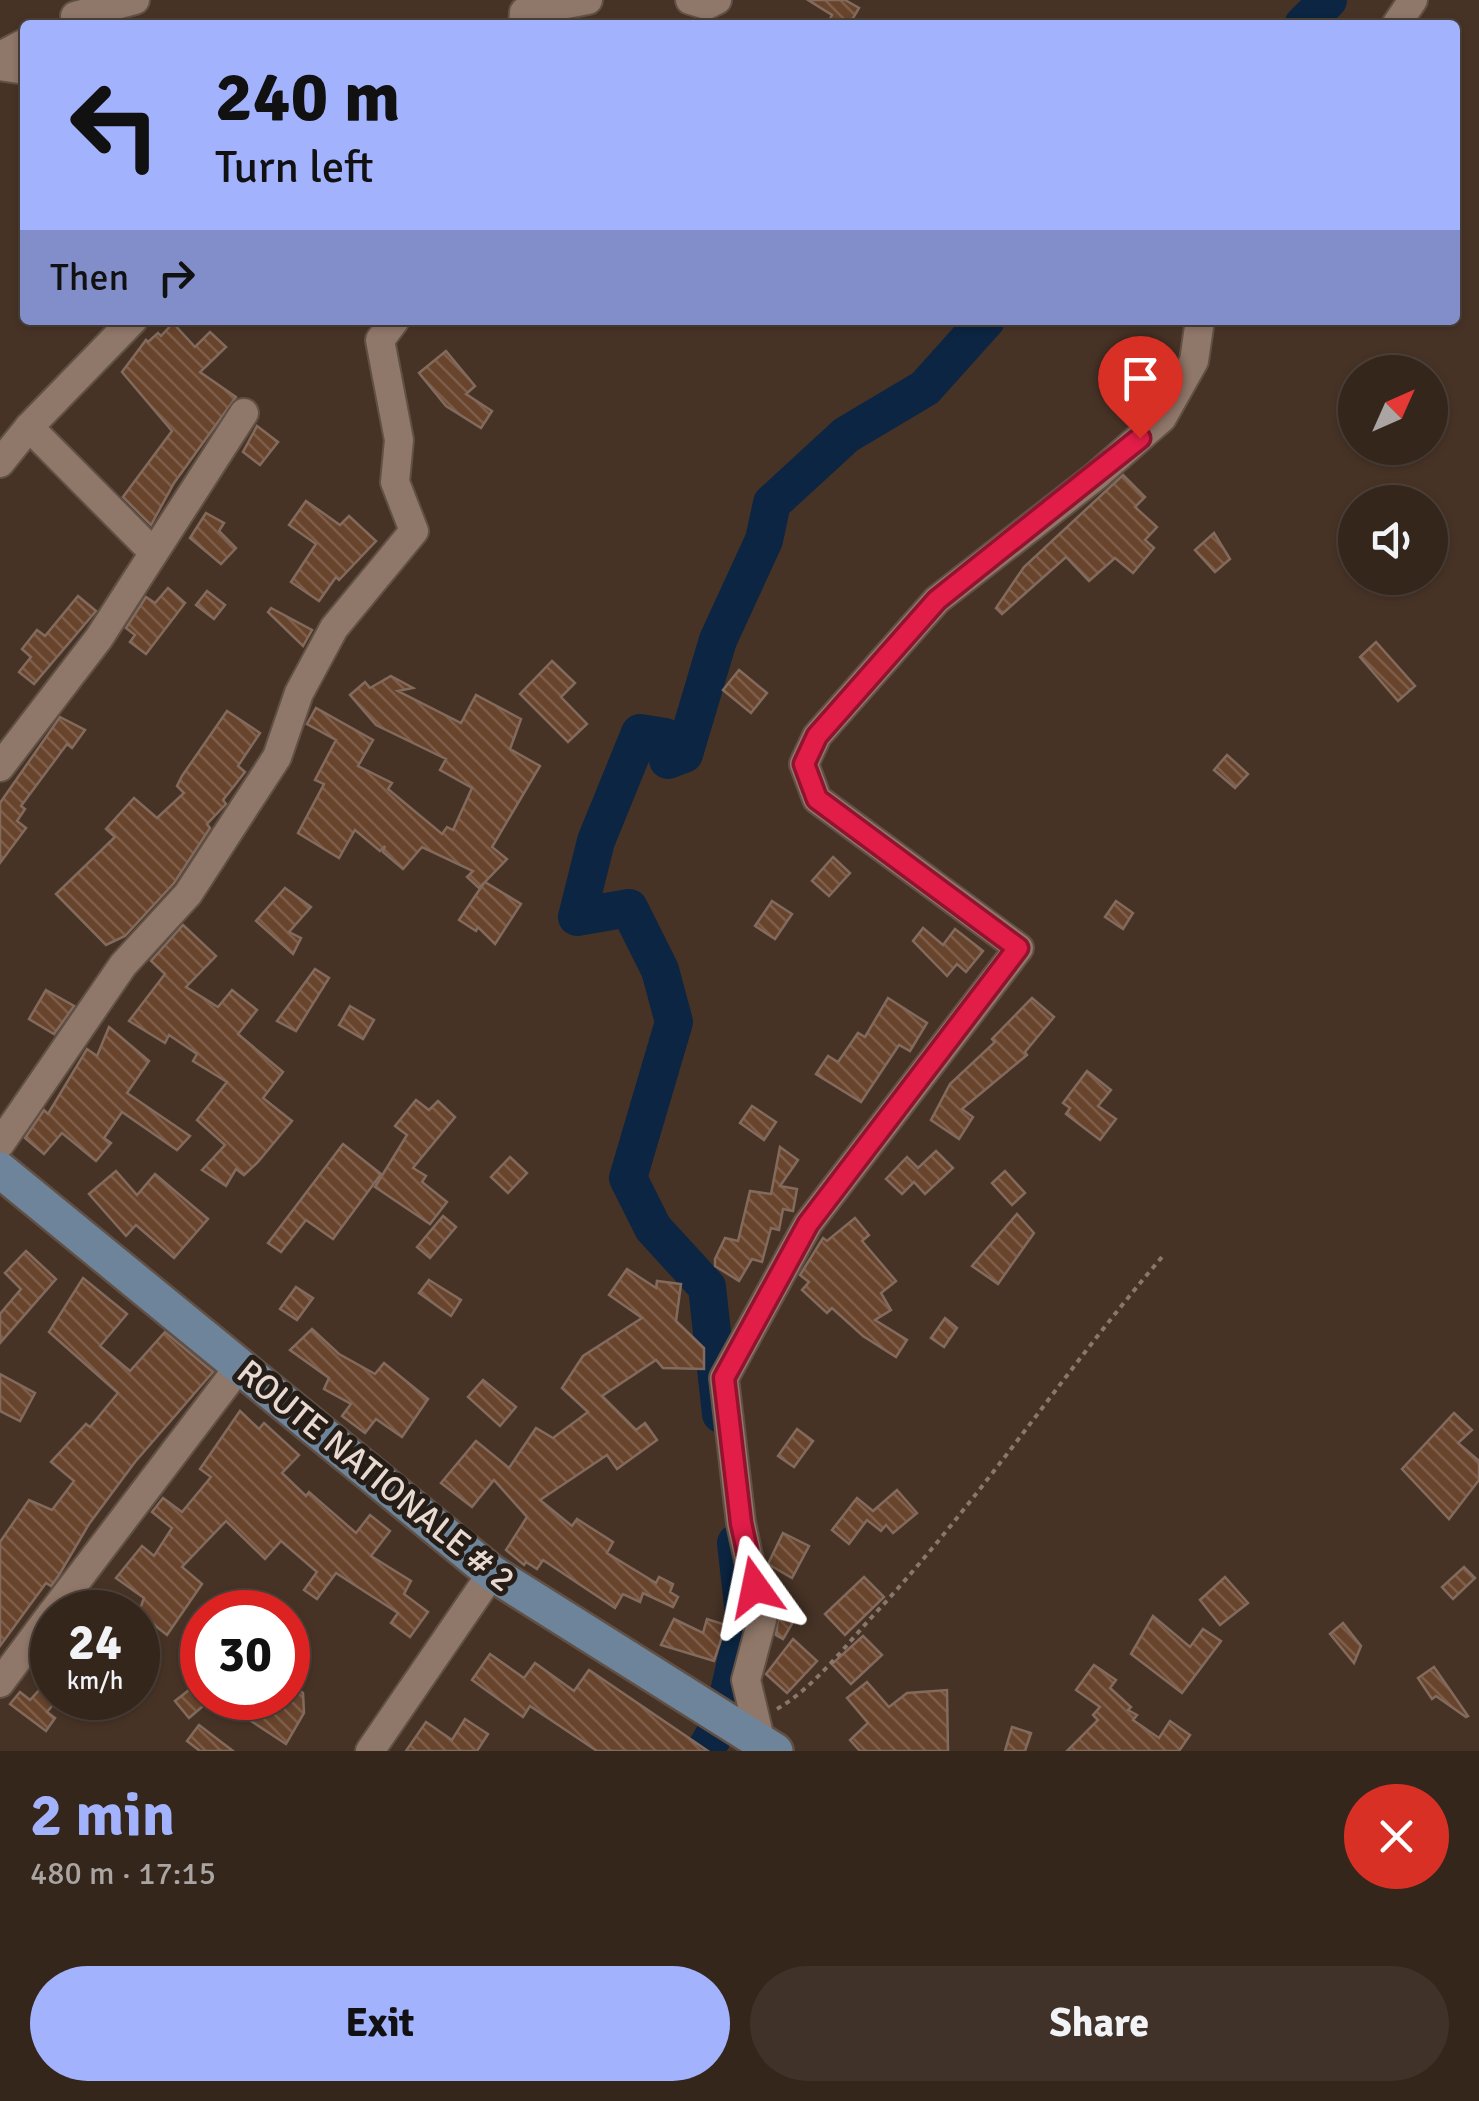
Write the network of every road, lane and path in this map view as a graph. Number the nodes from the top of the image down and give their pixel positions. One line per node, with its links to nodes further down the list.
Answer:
1 (135, 0): 6 (street)
2 (588, 0): 5 (street)
3 (690, 0): 4 (street)
4 (717, 0)
5 (522, 12)
6 (74, 14)
7 (129, 325): 11 (street)
8 (391, 325): 15 (street)
9 (1199, 325): 23 (street)
10 (244, 413): 13 (street)
11 (29, 427): 12 (street); 13 (street)
12 (0, 464)
13 (152, 551): 14 (street)
14 (0, 768)
15 (0, 1144)
16 (0, 1170): 18 (main road, ROUTE NATIONALE # 2)
17 (1162, 1257): 23 (path)
18 (239, 1367): 19 (main road, ROUTE NATIONALE # 2); 20 (street)
19 (492, 1573): 23 (main road, ROUTE NATIONALE # 2); 24 (street)
20 (70, 1590)
21 (30, 1643): 22 (street)
22 (0, 1682)
23 (760, 1738)
24 (370, 1751)

